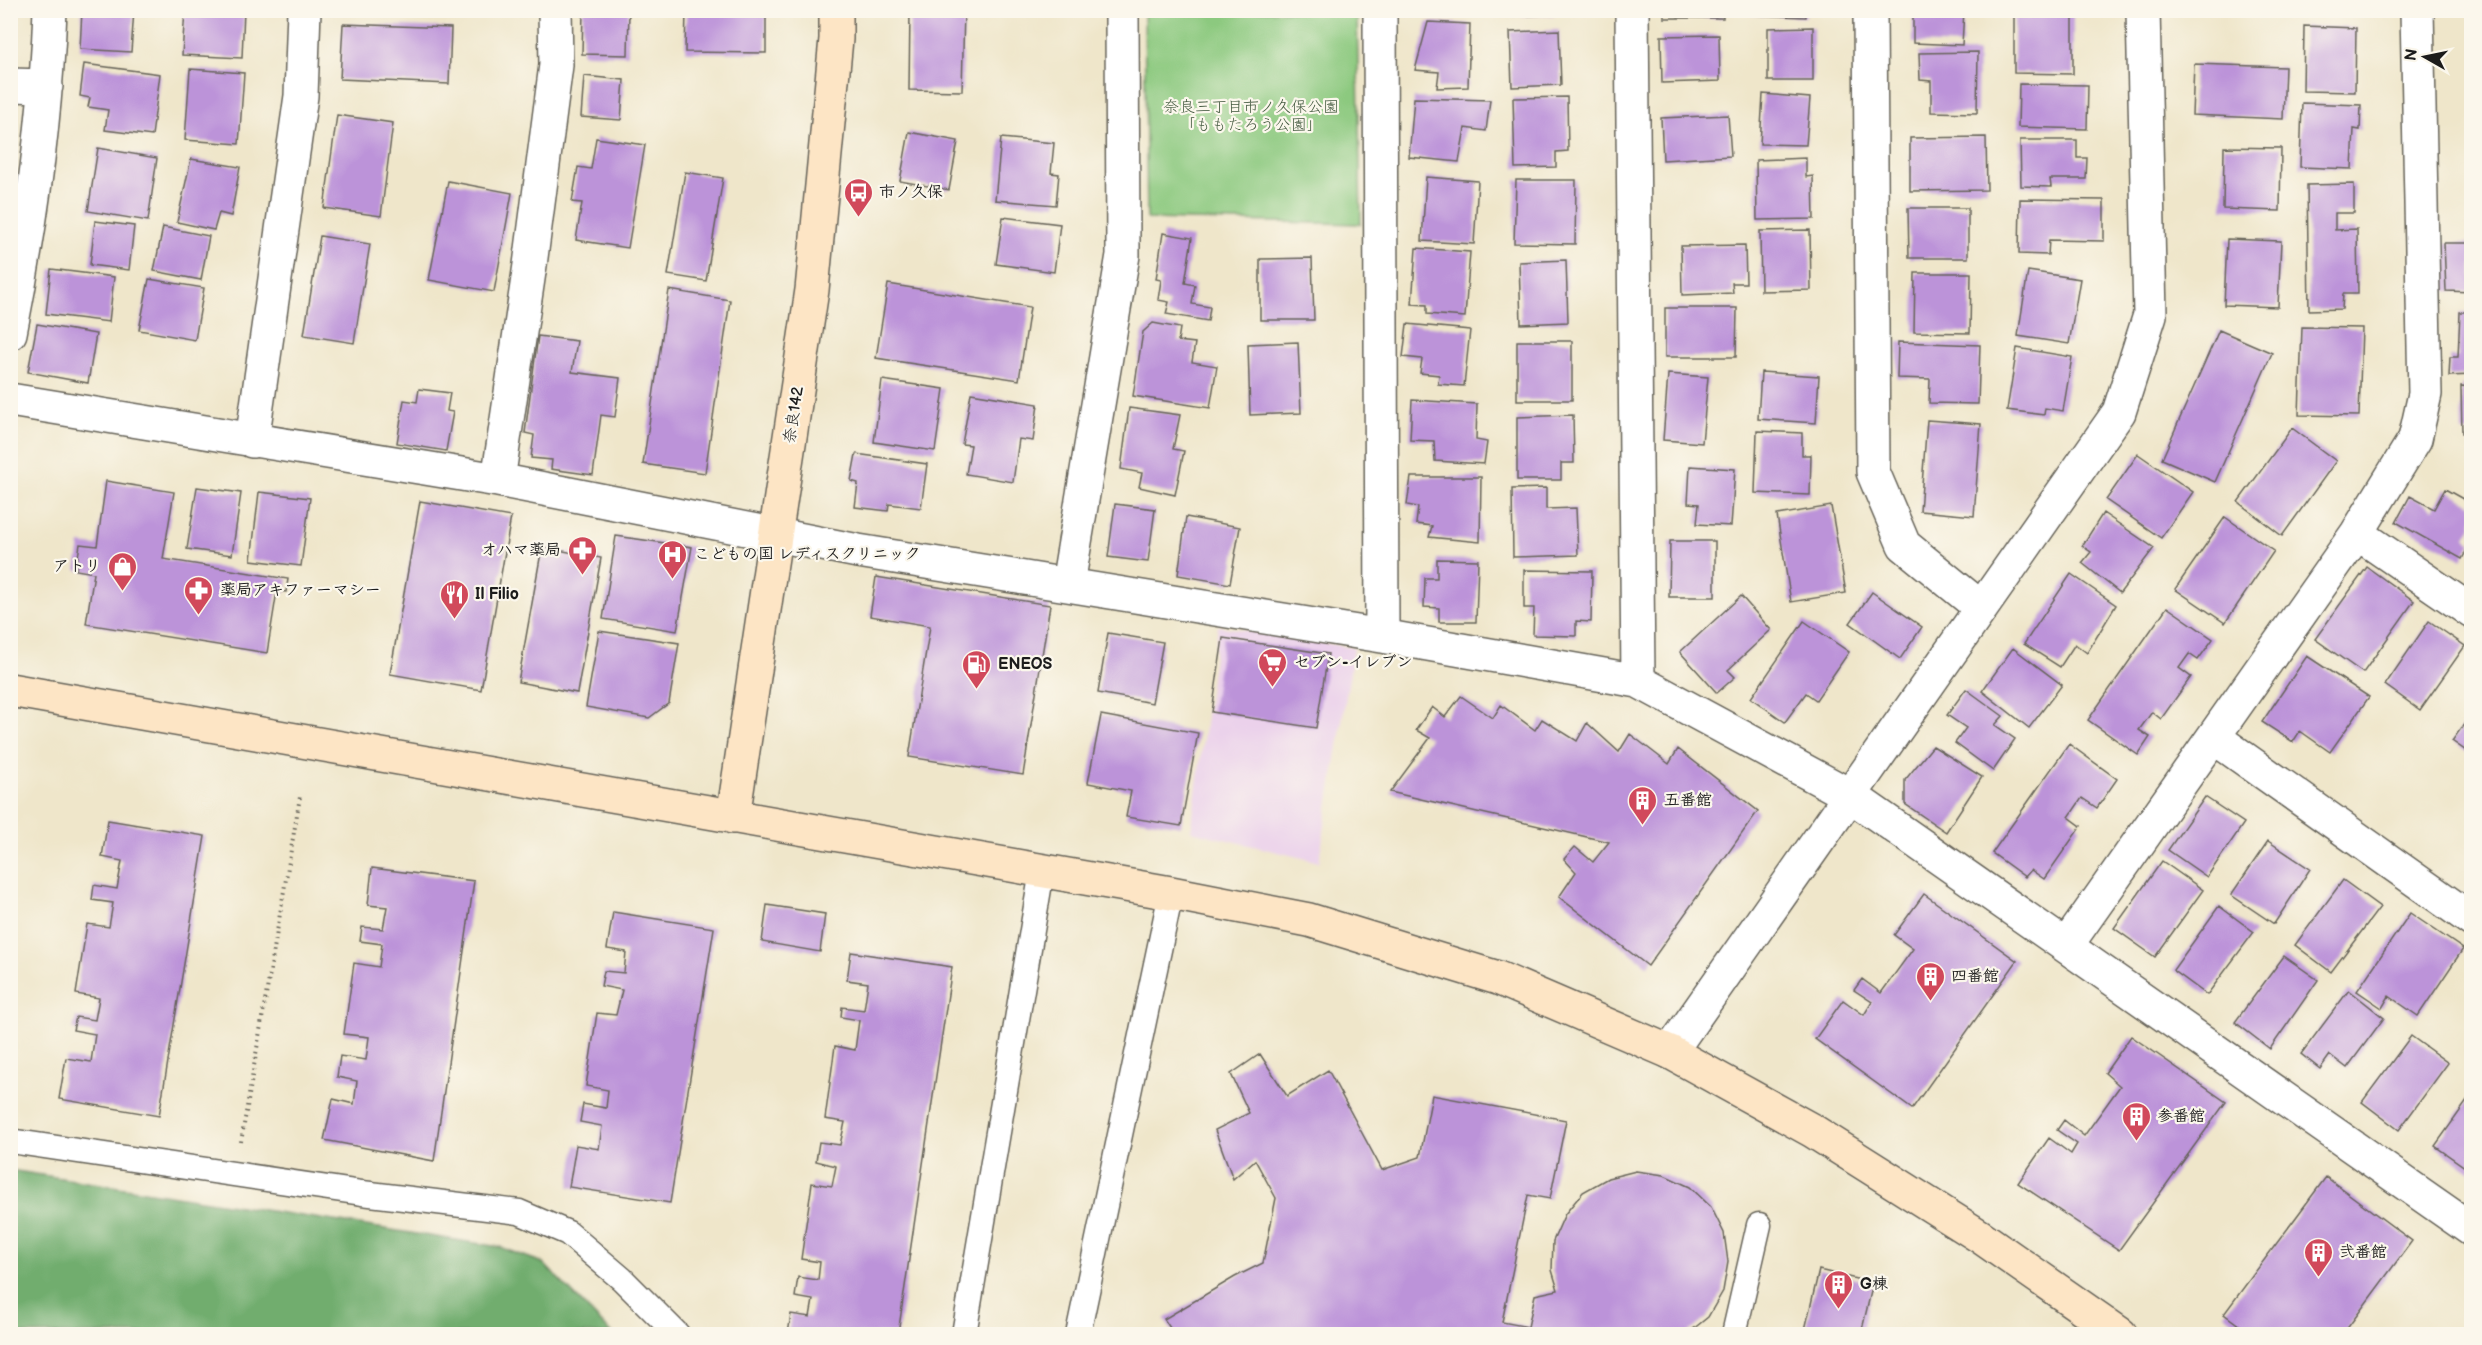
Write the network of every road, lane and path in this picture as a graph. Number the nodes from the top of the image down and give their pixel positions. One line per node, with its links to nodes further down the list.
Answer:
1 (50, 10): 12 (street)
2 (304, 10): 15 (street)
3 (555, 10): 16 (street)
4 (836, 10): 18 (street, 奈良142)
5 (1122, 10): 19 (street)
6 (1380, 10): 22 (street)
7 (1632, 10): 23 (street)
8 (1870, 10): 20 (street)
9 (2143, 10): 20 (street)
10 (2417, 10): 17 (street)
11 (10, 85): 12 (street)
12 (46, 86): 13 (street)
13 (10, 333)
14 (10, 400): 15 (street)
15 (252, 441): 16 (street)
16 (498, 480): 18 (street)
17 (2357, 533): 21 (street); 25 (street)
18 (776, 534): 19 (street); 28 (street, 奈良142)
19 (1068, 584): 22 (street)
20 (1980, 607): 27 (street)
21 (2472, 612)
22 (1382, 636): 23 (street)
23 (1638, 681): 27 (street)
24 (10, 690): 28 (street)
25 (2215, 738): 31 (street); 32 (street)
26 (300, 796): 35 (path)
27 (1851, 796): 32 (street); 33 (street)
28 (733, 817): 29 (street)
29 (1042, 871): 30 (street); 39 (lane)
30 (1171, 892): 33 (street); 40 (lane)
31 (2472, 920)
32 (2066, 946): 37 (street)
33 (1670, 1052): 42 (street)
34 (10, 1141): 35 (lane)
35 (236, 1174): 38 (lane)
36 (1759, 1225): 41 (lane)
37 (2472, 1230)
38 (678, 1335)
39 (964, 1335)
40 (1078, 1335)
41 (1734, 1335)
42 (2120, 1335)

